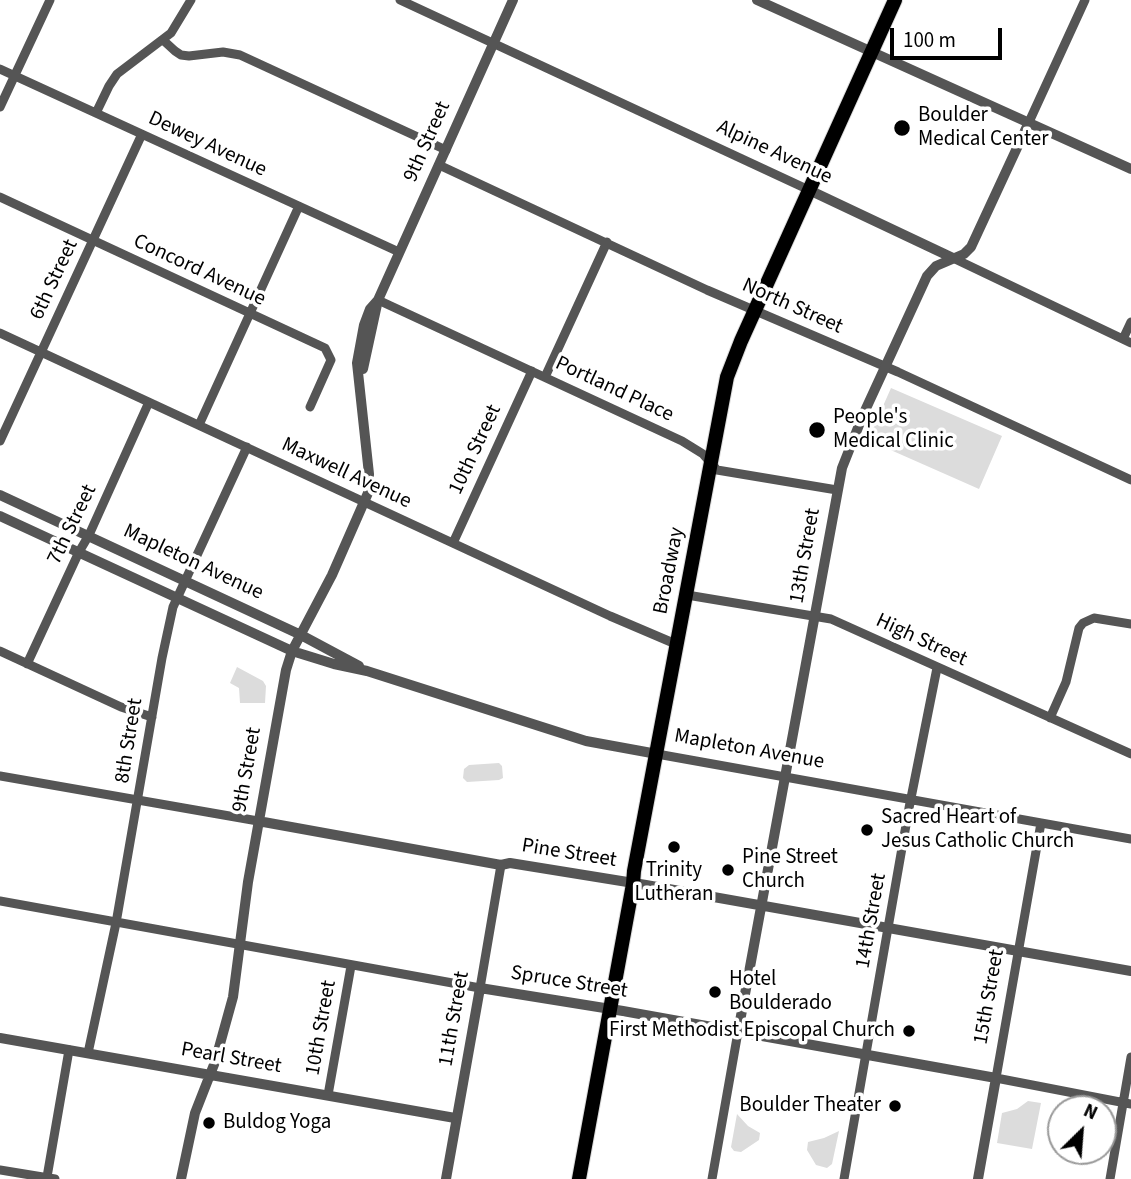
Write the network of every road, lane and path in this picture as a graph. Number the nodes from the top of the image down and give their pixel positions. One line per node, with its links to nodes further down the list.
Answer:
1 (50, 0): 12 (street)
2 (191, 0): 8 (street)
3 (400, 0): 9 (street, Alpine Avenue)
4 (513, 0): 9 (street, 9th Street)
5 (895, 0): 10 (main road, Broadway)
6 (1085, 0): 15 (street)
7 (763, 1): 10 (street)
8 (163, 40): 14 (street); 17 (street)
9 (493, 43): 17 (street, 9th Street); 20 (street, Alpine Avenue)
10 (872, 50): 15 (street); 20 (main road, Broadway)
11 (0, 69): 12 (street, Dewey Avenue)
12 (15, 76): 13 (street); 14 (street, Dewey Avenue)
13 (0, 107)
14 (96, 113): 16 (street, Dewey Avenue)
15 (1028, 122): 19 (street); 27 (street)
16 (142, 134): 22 (street, Dewey Avenue); 23 (street, 6th Street)
17 (446, 150): 18 (street, 9th Street)
18 (439, 165): 24 (street, North Street); 26 (street, 9th Street)
19 (1131, 169)
20 (809, 190): 25 (street, Alpine Avenue); 30 (main road, Broadway)
21 (0, 197): 23 (street, Concord Avenue)
22 (299, 206): 26 (street, Dewey Avenue); 31 (street)
23 (93, 240): 31 (street, Concord Avenue); 35 (street, 6th Street)
24 (607, 242): 30 (street, North Street); 38 (street)
25 (919, 242): 27 (street, Alpine Avenue); 28 (street)
26 (399, 252): 29 (street, 9th Street)
27 (953, 258): 28 (street); 34 (street, Alpine Avenue)
28 (927, 276): 36 (street, 13th Street)
29 (378, 300): 37 (street, Portland Place); 48 (street, 9th Street)
30 (755, 310): 36 (street, North Street); 44 (main road, Broadway)
31 (250, 313): 40 (street, Concord Avenue); 41 (street)
32 (1131, 322): 34 (street)
33 (0, 333): 35 (street, Maxwell Avenue)
34 (1127, 341)
35 (41, 353): 39 (street, Maxwell Avenue); 42 (street, 6th Street)
36 (885, 368): 45 (street, North Street); 46 (street, 13th Street)
37 (532, 371): 38 (street, Portland Place); 51 (street, 10th Street)
38 (545, 377): 44 (street, Portland Place)
39 (149, 402): 41 (street, Maxwell Avenue); 50 (street, 7th Street)
40 (310, 407)
41 (198, 425): 43 (street, Maxwell Avenue)
42 (0, 441)
43 (247, 447): 48 (street, Maxwell Avenue); 53 (street, 8th Street)
44 (711, 466): 46 (street, Portland Place); 54 (main road, Broadway)
45 (1131, 480)
46 (837, 490): 56 (street, 13th Street)
47 (0, 495): 50 (street, Mapleton Avenue)
48 (366, 503): 51 (street, Maxwell Avenue); 58 (street, 9th Street)
49 (0, 516): 52 (street, Mapleton Avenue)
50 (89, 535): 52 (street, 7th Street); 53 (street, Mapleton Avenue)
51 (453, 543): 59 (street, Maxwell Avenue)
52 (79, 552): 55 (street, Mapleton Avenue); 62 (street, 7th Street)
53 (185, 581): 55 (street, 8th Street); 58 (street, Mapleton Avenue)
54 (687, 596): 56 (street, High Street); 59 (main road, Broadway)
55 (177, 598): 61 (street, Mapleton Avenue); 65 (street, 8th Street)
56 (814, 617): 63 (street, High Street); 70 (street, 13th Street)
57 (1131, 624): 66 (street)
58 (301, 635): 61 (street, 9th Street); 64 (street, Mapleton Avenue)
59 (678, 645): 67 (main road, Broadway)
60 (0, 651): 62 (street)
61 (292, 651): 64 (street, Mapleton Avenue); 73 (street, 9th Street)
62 (27, 664): 65 (street)
63 (937, 668): 66 (street, High Street); 71 (street, 14th Street)
64 (367, 671): 67 (street, Mapleton Avenue)
65 (152, 717): 72 (street, 8th Street)
66 (1051, 718): 68 (street, High Street)
67 (657, 754): 70 (street, Mapleton Avenue); 77 (main road, Broadway)
68 (1131, 754)
69 (0, 776): 72 (street, Pine Street)
70 (784, 777): 71 (street, Mapleton Avenue); 79 (street, 13th Street)
71 (911, 799): 74 (street, Mapleton Avenue); 81 (street, 14th Street)
72 (138, 802): 73 (street, Pine Street); 80 (street, 8th Street)
73 (258, 821): 76 (street, Pine Street); 82 (street, 9th Street)
74 (1041, 823): 75 (street, Mapleton Avenue); 83 (street, 15th Street)
75 (1131, 839)
76 (501, 865): 77 (street, Pine Street); 86 (street, 11th Street)
77 (633, 884): 79 (street, Pine Street); 88 (main road, Broadway)
78 (0, 901): 80 (street, Spruce Street)
79 (762, 906): 81 (street, Pine Street); 90 (street, 13th Street)
80 (116, 923): 82 (street, Spruce Street); 93 (street, 8th Street)
81 (889, 928): 83 (street, Pine Street); 94 (street, 14th Street)
82 (240, 946): 84 (street, Spruce Street); 97 (street, 9th Street)
83 (1018, 951): 85 (street, Pine Street); 98 (street, 15th Street)
84 (351, 966): 86 (street, Spruce Street); 99 (street, 10th Street)
85 (1131, 971)
86 (480, 988): 87 (street, Spruce Street); 89 (street, 11th Street)
87 (508, 992): 88 (street, Spruce Street); 89 (street)
88 (610, 1010): 90 (street, Spruce Street); 107 (main road, Broadway)
89 (474, 1020): 102 (street, 11th Street)
90 (737, 1036): 94 (street, Spruce Street); 108 (street, 13th Street)
91 (0, 1038): 92 (street, Pearl Street)
92 (69, 1050): 93 (street, Pearl Street); 104 (street)
93 (88, 1053): 97 (street, Pearl Street)
94 (866, 1055): 96 (street, Spruce Street); 109 (street, 14th Street)
95 (1131, 1058): 100 (street)
96 (964, 1072): 98 (street, Spruce Street); 101 (street)
97 (210, 1075): 99 (street, Pearl Street); 105 (street, 9th Street)
98 (996, 1078): 100 (street, Spruce Street); 101 (street, 15th Street)
99 (328, 1095): 102 (street, Pearl Street)
100 (1127, 1103): 111 (street)
101 (991, 1104): 110 (street, 15th Street)
102 (455, 1118): 106 (street, 11th Street)
103 (0, 1170): 104 (street)
104 (51, 1178)
105 (181, 1179)
106 (446, 1179)
107 (579, 1179)
108 (712, 1179)
109 (844, 1179)
110 (978, 1179)
111 (1110, 1179)

